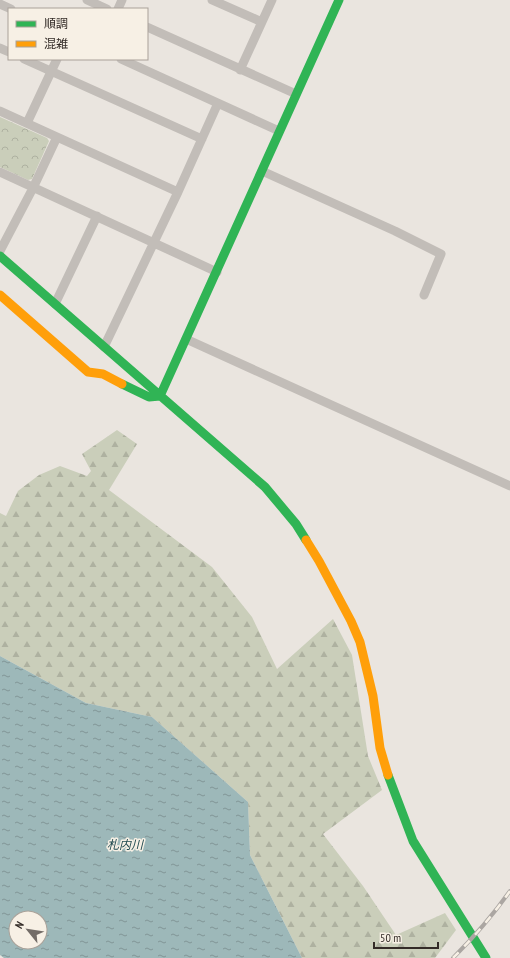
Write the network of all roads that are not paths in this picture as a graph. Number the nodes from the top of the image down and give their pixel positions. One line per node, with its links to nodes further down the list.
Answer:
1 (87, 0): 5 (street)
2 (212, 0): 6 (street)
3 (272, 0): 6 (street)
4 (339, 0): 13 (street)
5 (105, 8)
6 (262, 22): 11 (street)
7 (148, 27): 11 (street)
8 (26, 60): 12 (street)
9 (57, 60): 12 (street)
10 (123, 60): 14 (street)
11 (240, 70): 13 (street)
12 (51, 72): 16 (street); 19 (street)
13 (296, 94): 17 (street)
14 (218, 103): 17 (street); 19 (street)
15 (0, 111): 16 (street)
16 (27, 123): 18 (street)
17 (279, 131): 20 (street)
18 (56, 137): 22 (street); 23 (street)
19 (202, 140): 23 (street)
20 (262, 171): 28 (street); 30 (street)
21 (0, 172): 22 (street)
22 (33, 188): 24 (street); 26 (street)
23 (178, 192): 25 (street)
24 (97, 216): 25 (street); 31 (street)
25 (154, 243): 28 (street); 33 (street)
26 (0, 251)
27 (0, 256): 31 (street)
28 (216, 272): 32 (street)
29 (0, 295): 34 (street)
30 (424, 295)
31 (55, 304): 33 (street)
32 (186, 339): 34 (street); 35 (street)
33 (104, 346): 34 (street)
34 (160, 396): 36 (street)
35 (510, 486)
36 (486, 958)

